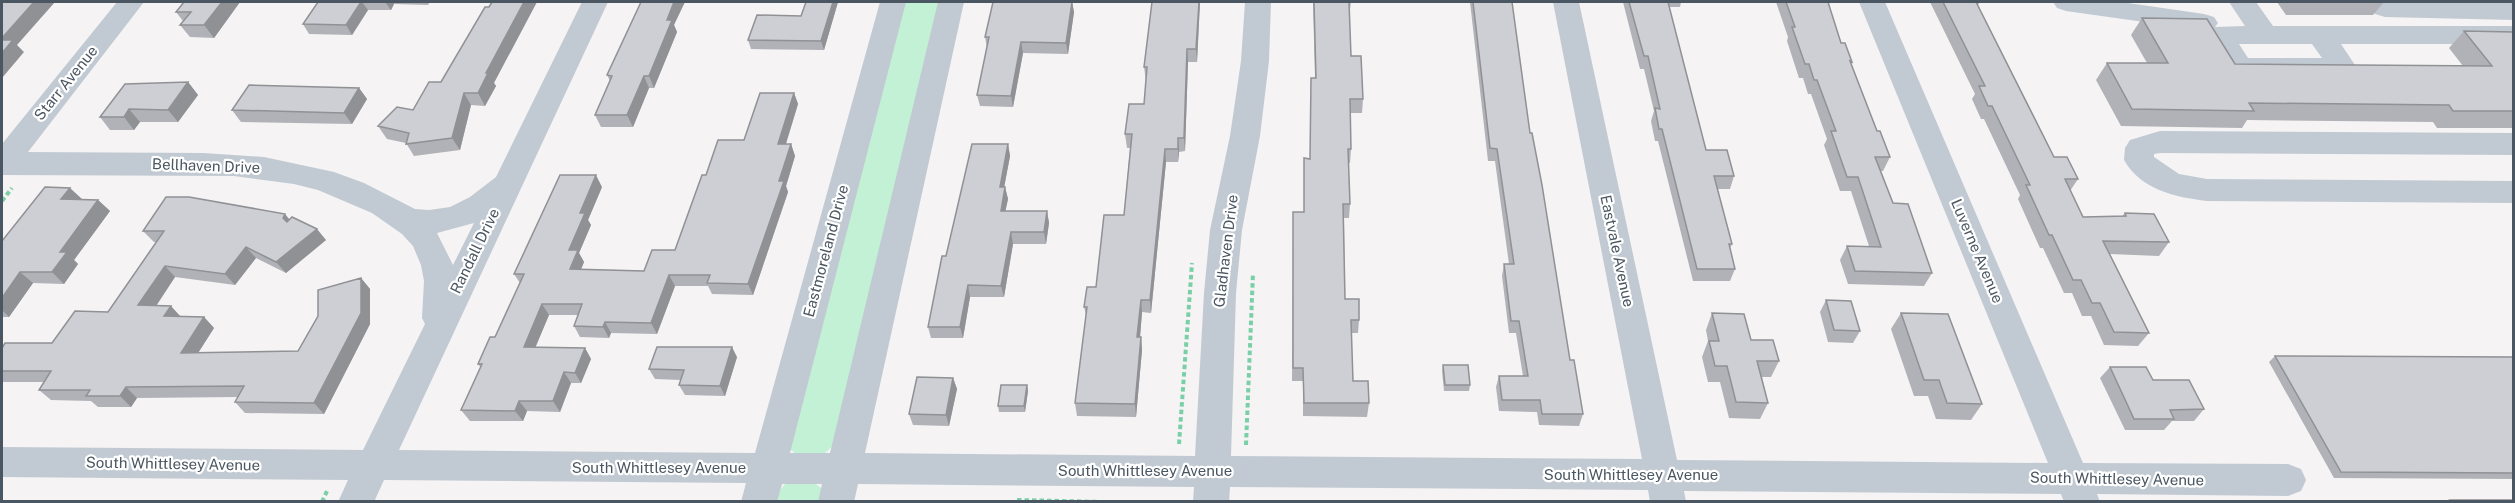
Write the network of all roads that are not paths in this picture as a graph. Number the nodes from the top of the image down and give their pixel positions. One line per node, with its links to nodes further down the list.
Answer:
1 (131, 2): 19 (street, Starr Avenue)
2 (595, 2): 20 (street, Randall Drive)
3 (893, 2): 27 (street, Eastmoreland Drive)
4 (951, 2): 28 (street)
5 (1258, 2): 29 (street, Gladhaven Drive)
6 (1566, 2): 30 (street, Eastvale Avenue)
7 (1872, 2): 31 (street, Luverne Avenue)
8 (2066, 2): 12 (street)
9 (2191, 2): 12 (street)
10 (2242, 2): 15 (street)
11 (2383, 5): 13 (street); 14 (street)
12 (2126, 7)
13 (2514, 11)
14 (2309, 29): 15 (street); 16 (street); 17 (street)
15 (2253, 35): 17 (street); 17 (street)
16 (2514, 35)
17 (2269, 67)
18 (2514, 144): 21 (street)
19 (2, 163): 22 (street, Bellhaven Drive)
20 (511, 178): 22 (street, Bellhaven Drive); 23 (street, Randall Drive)
21 (2514, 192)
22 (399, 216): 23 (street, Bellhaven Drive)
23 (434, 338): 25 (street, Randall Drive)
24 (2, 462): 25 (street, South Whittlesey Avenue)
25 (373, 466): 27 (street, South Whittlesey Avenue); 32 (street, Randall Drive)
26 (2288, 480): 31 (street, South Whittlesey Avenue)
27 (763, 485): 28 (street, South Whittlesey Avenue)
28 (840, 485): 29 (street, South Whittlesey Avenue)
29 (1211, 486): 30 (street, South Whittlesey Avenue)
30 (1665, 488): 31 (street, South Whittlesey Avenue)
31 (2077, 490)
32 (356, 501)

